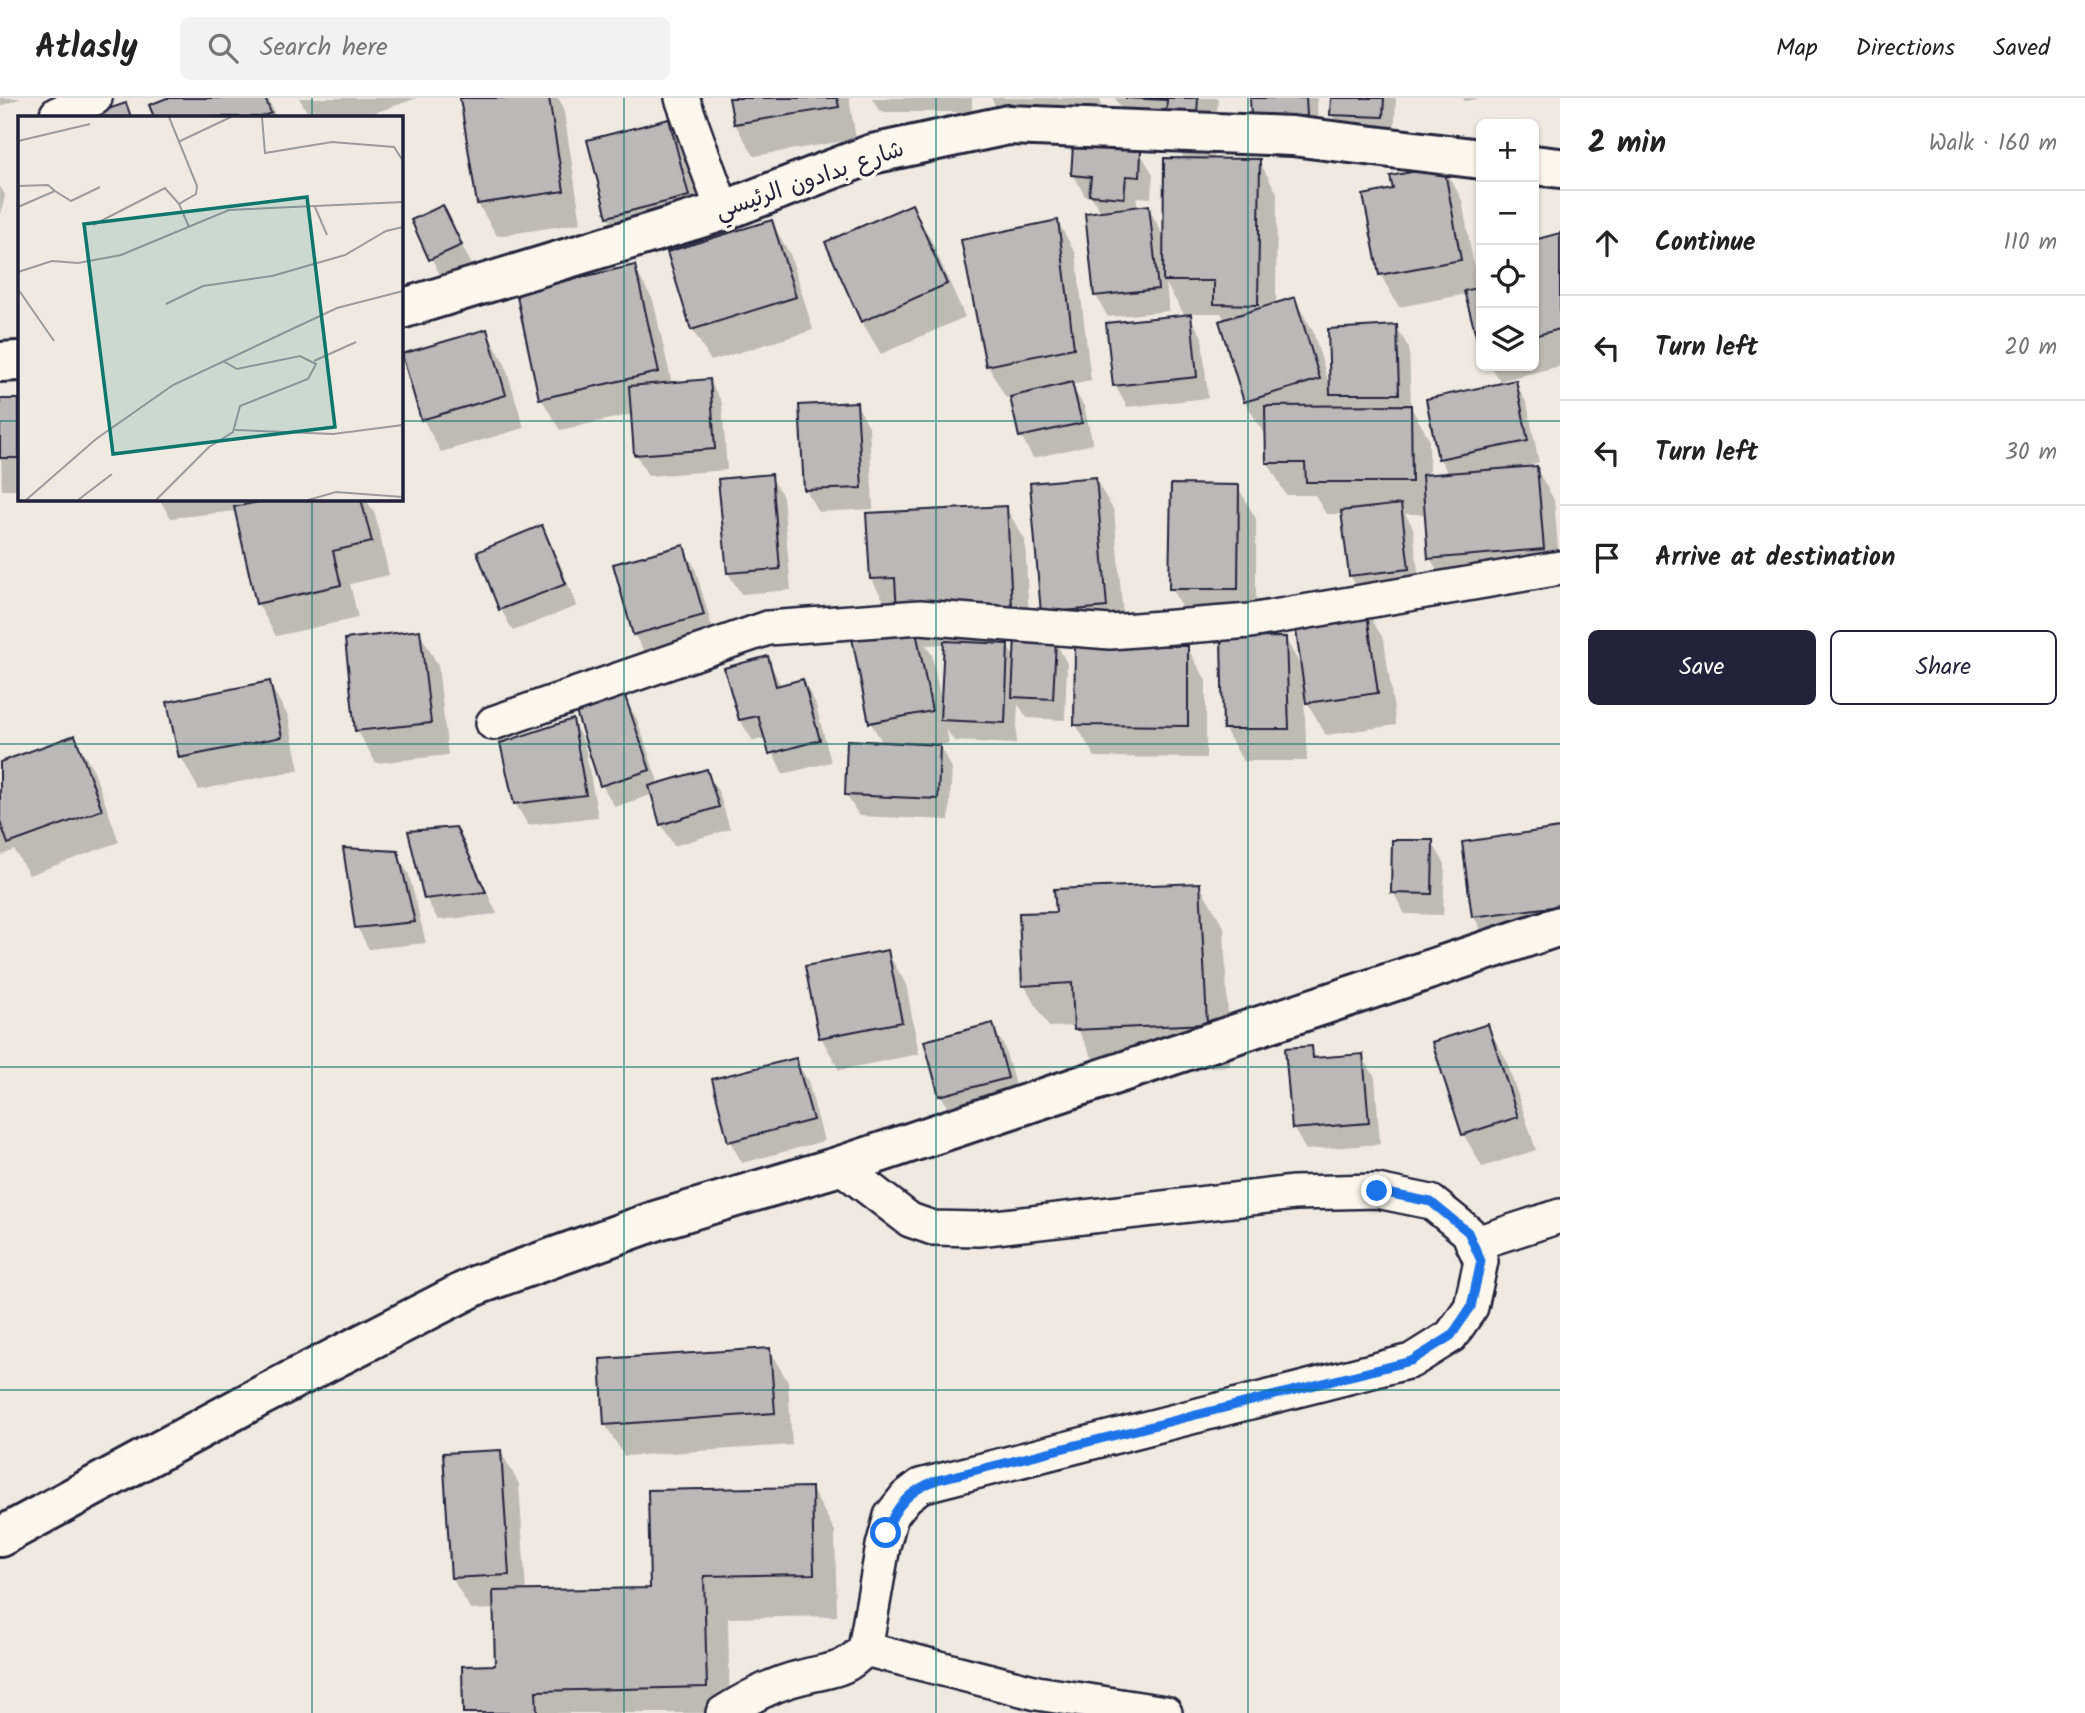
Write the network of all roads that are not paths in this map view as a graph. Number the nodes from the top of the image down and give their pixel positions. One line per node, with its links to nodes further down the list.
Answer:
1 (95, 98): 3 (street)
2 (682, 98): 7 (street)
3 (57, 114)
4 (1476, 158): 7 (main road, شارع بدادون الرئيسي)
5 (1539, 166): 6 (main road)
6 (1560, 169)
7 (723, 211): 8 (main road, شارع بدادون الرئيسي)
8 (402, 309)
9 (18, 361): 10 (main road)
10 (0, 362)
11 (1560, 568): 12 (street)
12 (493, 723)
13 (1560, 926): 14 (main road)
14 (840, 1166): 16 (street); 17 (main road)
15 (1560, 1216): 16 (street)
16 (1473, 1244): 18 (street)
17 (0, 1537)
18 (865, 1649): 19 (street); 20 (street)
19 (723, 1713)
20 (1165, 1713)

